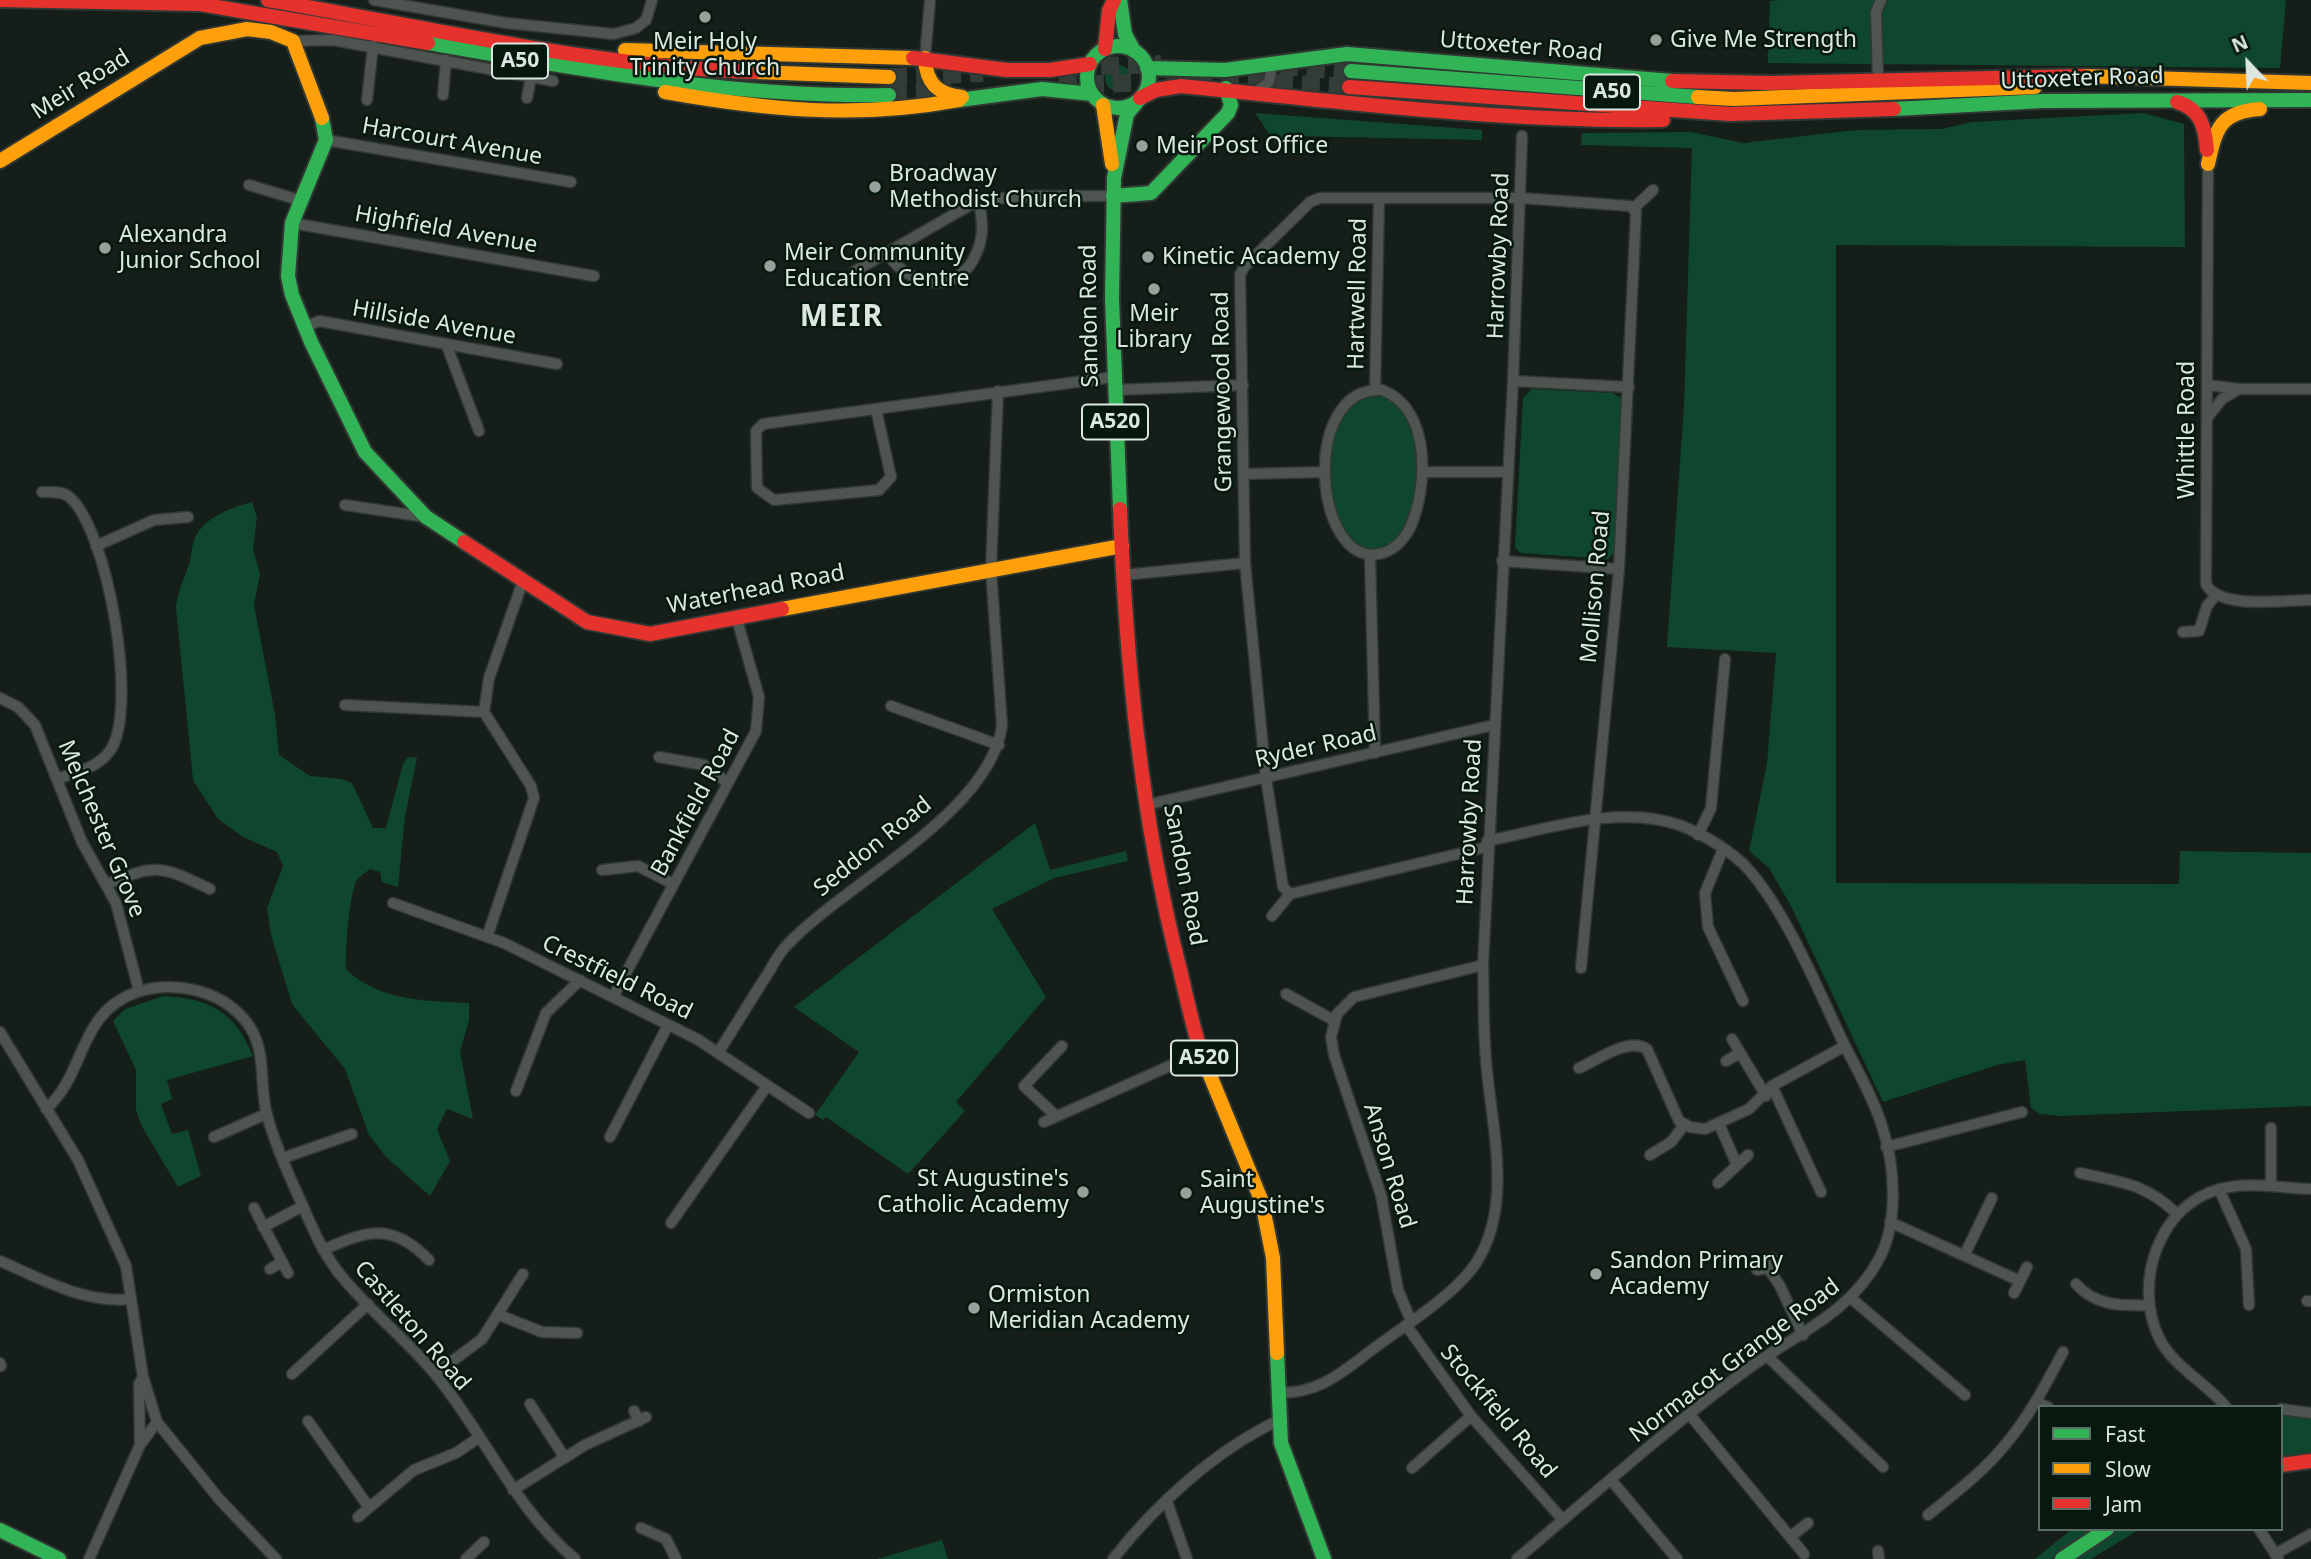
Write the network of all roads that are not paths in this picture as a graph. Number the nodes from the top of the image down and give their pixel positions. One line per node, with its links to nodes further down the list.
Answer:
1 (0, 0): 19 (main road, A50)
2 (268, 0): 12 (main road, A50)
3 (374, 0): 4 (street)
4 (652, 0)
5 (930, 0): 14 (street)
6 (1114, 0): 11 (main road)
7 (1120, 0): 13 (main road)
8 (1881, 0): 23 (street)
9 (293, 41): 10 (street); 43 (main road); 44 (main road, Meir Road)
10 (373, 46): 15 (street); 36 (street)
11 (1105, 49): 13 (main road); 16 (main road)
12 (562, 50): 14 (main road); 22 (main road, A50)
13 (1134, 51): 18 (main road)
14 (925, 58): 16 (main road); 34 (main road)
15 (446, 60): 21 (street); 31 (street)
16 (1090, 64): 30 (main road)
17 (1272, 65): 18 (main road, Uttoxeter Road); 23 (main road, Uttoxeter Road); 29 (street)
18 (1147, 68): 37 (main road)
19 (584, 70): 32 (main road, A50); 34 (main road)
20 (1350, 71): 25 (main road, A50)
21 (531, 77): 24 (street); 33 (street)
22 (889, 77)
23 (1885, 78): 25 (main road, Uttoxeter Road)
24 (553, 81)
25 (2152, 81): 26 (main road, Uttoxeter Road / A50)
26 (2311, 83)
27 (1349, 87): 41 (main road, A50)
28 (1226, 88): 29 (main road); 37 (main road); 50 (main road)
29 (1256, 92): 41 (main road)
30 (1092, 94): 34 (main road); 39 (main road)
31 (443, 95)
32 (889, 95)
33 (527, 98)
34 (983, 98)
35 (2162, 99): 38 (main road, Uttoxeter Road / A50); 41 (main road, Uttoxeter Road / A50); 45 (main road)
36 (366, 100)
37 (1138, 100): 39 (main road); 46 (main road, Sandon Road / A520)
38 (2311, 100)
39 (1103, 105): 46 (main road, Sandon Road / A520)
40 (2311, 107): 45 (main road)
41 (1730, 114)
42 (1522, 136): 51 (street, Harrowby Road)
43 (326, 139): 47 (street, Harcourt Avenue); 53 (main road, Waterhead Road)
44 (0, 161)
45 (2208, 164): 66 (street, Whittle Road)
46 (1114, 178): 50 (main road, Sandon Road / A520)
47 (571, 182)
48 (249, 185): 53 (street)
49 (1653, 190): 55 (street)
50 (1113, 196): 54 (street); 64 (main road, Sandon Road / A520)
51 (1521, 198): 52 (street, Grangewood Road); 55 (street); 63 (street, Harrowby Road)
52 (1379, 199): 65 (street, Grangewood Road); 70 (street, Hartwell Road)
53 (299, 200): 56 (main road, Waterhead Road)
54 (979, 200): 57 (street); 57 (street)
55 (1634, 208): 67 (street, Mollison Road)
56 (292, 223): 59 (street, Highfield Avenue); 60 (main road, Waterhead Road)
57 (886, 252): 58 (street)
58 (855, 271)
59 (594, 276)
60 (305, 327): 61 (street, Hillside Avenue); 82 (main road, Waterhead Road)
61 (447, 346): 62 (street, Hillside Avenue); 74 (street)
62 (557, 364)
63 (1513, 381): 67 (street); 77 (street, Harrowby Road)
64 (1114, 383): 65 (street); 71 (street); 84 (main road, Sandon Road / A520)
65 (1243, 385): 78 (street, Grangewood Road)
66 (2207, 385): 68 (street); 73 (street, Whittle Road)
67 (1629, 387): 88 (street, Mollison Road)
68 (2239, 389): 69 (street); 73 (street)
69 (2311, 389)
70 (1376, 390): 75 (street, Hartwell Road); 76 (street, Hartwell Road)
71 (998, 391): 72 (street); 89 (street, Seddon Road)
72 (876, 409): 72 (street)
73 (2207, 418): 92 (street, Whittle Road)
74 (479, 431)
75 (1324, 472): 78 (street); 85 (street, Hartwell Road)
76 (1423, 472): 77 (street); 85 (street, Hartwell Road)
77 (1508, 472): 86 (street, Harrowby Road)
78 (1244, 474): 87 (street, Grangewood Road)
79 (42, 492): 83 (street)
80 (345, 505): 82 (street)
81 (188, 517): 83 (street)
82 (426, 517): 91 (main road, Waterhead Road)
83 (96, 546): 106 (street)
84 (1122, 546): 89 (main road, Waterhead Road); 90 (main road, Sandon Road / A520)
85 (1370, 556): 103 (street)
86 (1502, 561): 88 (street); 101 (street, Harrowby Road)
87 (1245, 563): 90 (street); 105 (street, Grangewood Road)
88 (1619, 569): 109 (street, Mollison Road)
89 (991, 570): 94 (main road, Waterhead Road); 102 (street, Seddon Road)
90 (1124, 575): 108 (main road, Sandon Road / A520)
91 (523, 581): 94 (main road, Waterhead Road); 100 (street)
92 (2215, 596): 93 (street); 95 (street)
93 (2311, 600)
94 (736, 616): 107 (street, Bankfield Road)
95 (2183, 632)
96 (1725, 659): 110 (street)
97 (0, 698): 106 (street, Melchester Grove)
98 (345, 705): 100 (street)
99 (891, 706): 102 (street)
100 (484, 712): 120 (street)
101 (1494, 724): 103 (street, Ryder Road); 111 (street, Harrowby Road)
102 (999, 746): 135 (street, Seddon Road)
103 (1375, 752): 105 (street, Ryder Road)
104 (659, 757): 107 (street)
105 (1266, 778): 108 (street, Ryder Road); 117 (street, Grangewood Road)
106 (57, 779): 114 (street, Melchester Grove)
107 (728, 783): 115 (street, Bankfield Road)
108 (1146, 805): 134 (main road, Sandon Road / A520)
109 (1594, 820): 110 (street, Normacot Grange Road); 111 (street, Normacot Grange Road); 122 (street, Mollison Road)
110 (1698, 835): 112 (street, Normacot Grange Road)
111 (1487, 844): 117 (street, Normacot Grange Road); 121 (street, Harrowby Road)
112 (1723, 849): 127 (street); 133 (street, Normacot Grange Road)
113 (602, 870): 115 (street)
114 (107, 884): 116 (street); 124 (street, Melchester Grove)
115 (673, 884): 126 (street, Bankfield Road)
116 (209, 889)
117 (1290, 894): 119 (street)
118 (393, 903): 120 (street, Crestfield Road)
119 (1272, 916)
120 (487, 937): 123 (street, Crestfield Road)
121 (1483, 965): 128 (street); 192 (street, Harrowby Road)
122 (1581, 968)
123 (580, 980): 126 (street, Crestfield Road); 141 (street)
124 (139, 992): 143 (street); 145 (street, Castleton Road)
125 (1286, 994): 128 (street)
126 (613, 996): 129 (street, Crestfield Road)
127 (1743, 1001)
128 (1335, 1021): 192 (street, Anson Road)
129 (668, 1025): 135 (street, Crestfield Road); 153 (street)
130 (0, 1032): 143 (street)
131 (1732, 1039): 136 (street)
132 (1062, 1046): 147 (street)
133 (1845, 1046): 140 (street); 155 (street, Normacot Grange Road)
134 (1201, 1052): 147 (street); 200 (main road, Sandon Road / A520)
135 (718, 1053): 139 (street, Crestfield Road)
136 (1740, 1053): 137 (street); 142 (street)
137 (1726, 1061)
138 (1579, 1068): 149 (street)
139 (767, 1086): 146 (street, Crestfield Road); 171 (street)
140 (1772, 1086): 142 (street); 165 (street)
141 (516, 1091)
142 (1766, 1096): 150 (street)
143 (46, 1110): 186 (street)
144 (2022, 1112): 155 (street)
145 (267, 1114): 154 (street); 158 (street, Castleton Road)
146 (809, 1114)
147 (1056, 1116): 148 (street)
148 (1044, 1122)
149 (1685, 1124): 150 (street); 156 (street)
150 (1719, 1124): 159 (street)
151 (2271, 1128): 162 (street)
152 (352, 1134): 158 (street)
153 (610, 1137)
154 (214, 1138)
155 (1886, 1147): 170 (street, Normacot Grange Road)
156 (1650, 1155)
157 (1748, 1155): 159 (street)
158 (283, 1158): 167 (street, Castleton Road)
159 (1737, 1165): 161 (street)
160 (2080, 1173): 169 (street)
161 (1718, 1183)
162 (2271, 1186): 163 (street); 164 (street)
163 (2219, 1189): 169 (street); 190 (street)
164 (2311, 1189)
165 (1821, 1192)
166 (1992, 1198): 174 (street)
167 (303, 1206): 172 (street); 173 (street, Castleton Road)
168 (254, 1208): 172 (street)
169 (2177, 1214): 189 (street)
170 (1890, 1222): 174 (street); 187 (street, Normacot Grange Road)
171 (671, 1223)
172 (263, 1227): 177 (street)
173 (323, 1250): 175 (street); 188 (street, Castleton Road)
174 (1965, 1254): 183 (street)
175 (429, 1260)
176 (0, 1261): 186 (street)
177 (282, 1262): 180 (street); 181 (street)
178 (1766, 1265): 194 (street)
179 (2027, 1267): 183 (street)
180 (270, 1269)
181 (288, 1273)
182 (523, 1273): 191 (street)
183 (2020, 1281): 185 (street)
184 (2076, 1284): 189 (street)
185 (2014, 1293)
186 (131, 1299): 199 (street)
187 (1852, 1299): 194 (street, Normacot Grange Road); 201 (street)
188 (368, 1304): 197 (street); 198 (street, Castleton Road)
189 (2148, 1305): 205 (street)
190 (2249, 1305)
191 (499, 1315): 193 (street); 198 (street)
192 (1409, 1323): 200 (street, Harrowby Road); 210 (street, Stockfield Road)
193 (577, 1333)
194 (1803, 1335): 196 (street, Normacot Grange Road)
195 (2063, 1352): 202 (street)
196 (1768, 1357): 208 (street, Normacot Grange Road); 219 (street)
197 (292, 1374)
198 (435, 1374): 214 (street, Castleton Road)
199 (143, 1377): 213 (street); 215 (street)
200 (1277, 1393): 211 (main road, Sandon Road / A520)
201 (1965, 1395)
202 (2035, 1402): 204 (street); 225 (street)
203 (530, 1404): 216 (street)
204 (2043, 1405)
205 (2224, 1405)
206 (2283, 1409): 207 (street)
207 (2311, 1413)
208 (1690, 1415): 221 (street, Normacot Grange Road); 234 (street)
209 (639, 1416): 216 (street)
210 (1471, 1416): 220 (street); 227 (street, Stockfield Road)
211 (1279, 1420): 223 (street); 246 (main road, Sandon Road / A520)
212 (308, 1421): 224 (street)
213 (157, 1422): 215 (street); 240 (street)
214 (478, 1438): 222 (street, Castleton Road); 224 (street)
215 (140, 1445): 239 (street)
216 (565, 1458): 222 (street)
217 (2311, 1461): 218 (main road)
218 (2283, 1465)
219 (1883, 1467)
220 (1412, 1468)
221 (1612, 1481): 227 (street, Normacot Grange Road); 248 (street)
222 (513, 1490): 242 (street, Castleton Road)
223 (1167, 1502): 244 (street); 245 (street)
224 (368, 1506): 226 (street)
225 (1928, 1515)
226 (358, 1517)
227 (1563, 1520): 247 (street, Normacot Grange Road)
228 (1808, 1523): 234 (street)
229 (641, 1528): 243 (street)
230 (0, 1530): 238 (main road)
231 (2104, 1531): 249 (main road)
232 (2260, 1531): 237 (street)
233 (2311, 1534): 237 (street)
234 (1790, 1537): 236 (street)
235 (484, 1542): 241 (street)
236 (1804, 1554)
237 (2277, 1556)
238 (59, 1559)
239 (89, 1559)
240 (276, 1559)
241 (466, 1559)
242 (575, 1559)
243 (676, 1559)
244 (1113, 1559)
245 (1188, 1559)
246 (1324, 1559)
247 (1517, 1559)
248 (1677, 1559)
249 (2062, 1559)

